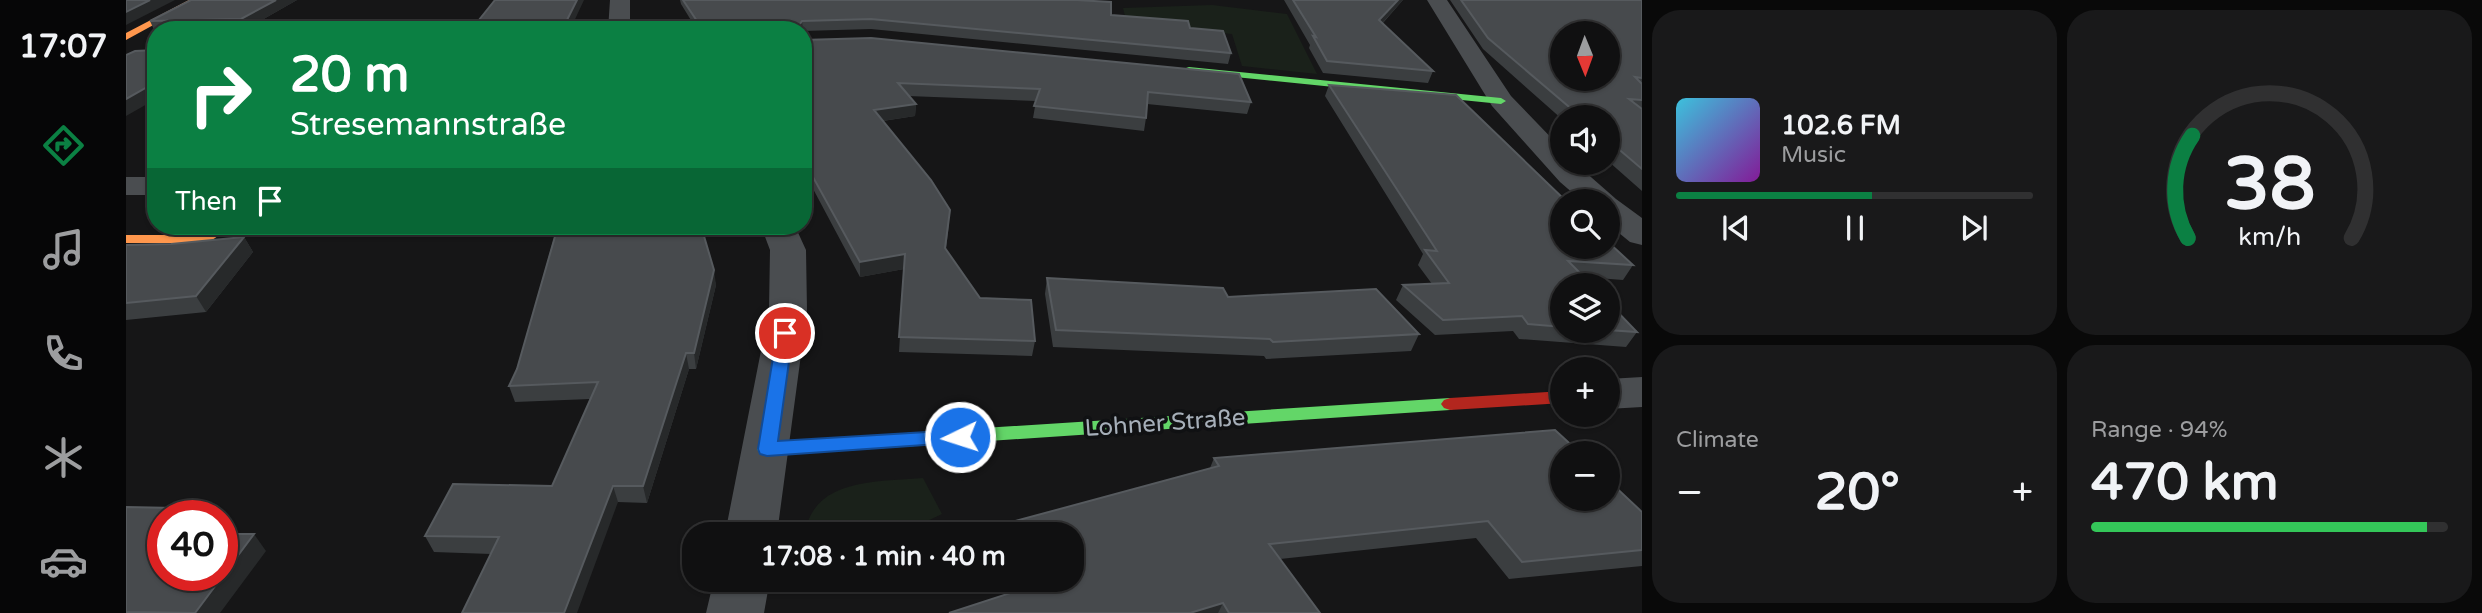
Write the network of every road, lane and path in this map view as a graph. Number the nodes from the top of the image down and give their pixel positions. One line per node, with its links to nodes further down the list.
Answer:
1 (195, 0): 4 (street)
2 (620, 0): 5 (street)
3 (1437, 0): 9 (street)
4 (156, 21)
5 (619, 21)
6 (147, 26): 7 (street)
7 (126, 37)
8 (1167, 68): 9 (street)
9 (1501, 101): 12 (street)
10 (126, 186): 11 (street)
11 (147, 186)
12 (1587, 189)
13 (1620, 217): 16 (street)
14 (213, 235): 17 (street)
15 (782, 235): 21 (street)
16 (1642, 235)
17 (126, 239)
18 (1642, 392): 19 (street)
19 (1620, 393)
20 (1550, 398): 21 (street, Lohner Straße)
21 (767, 449): 22 (street)
22 (753, 522)
23 (739, 592): 24 (street)
24 (735, 613)

